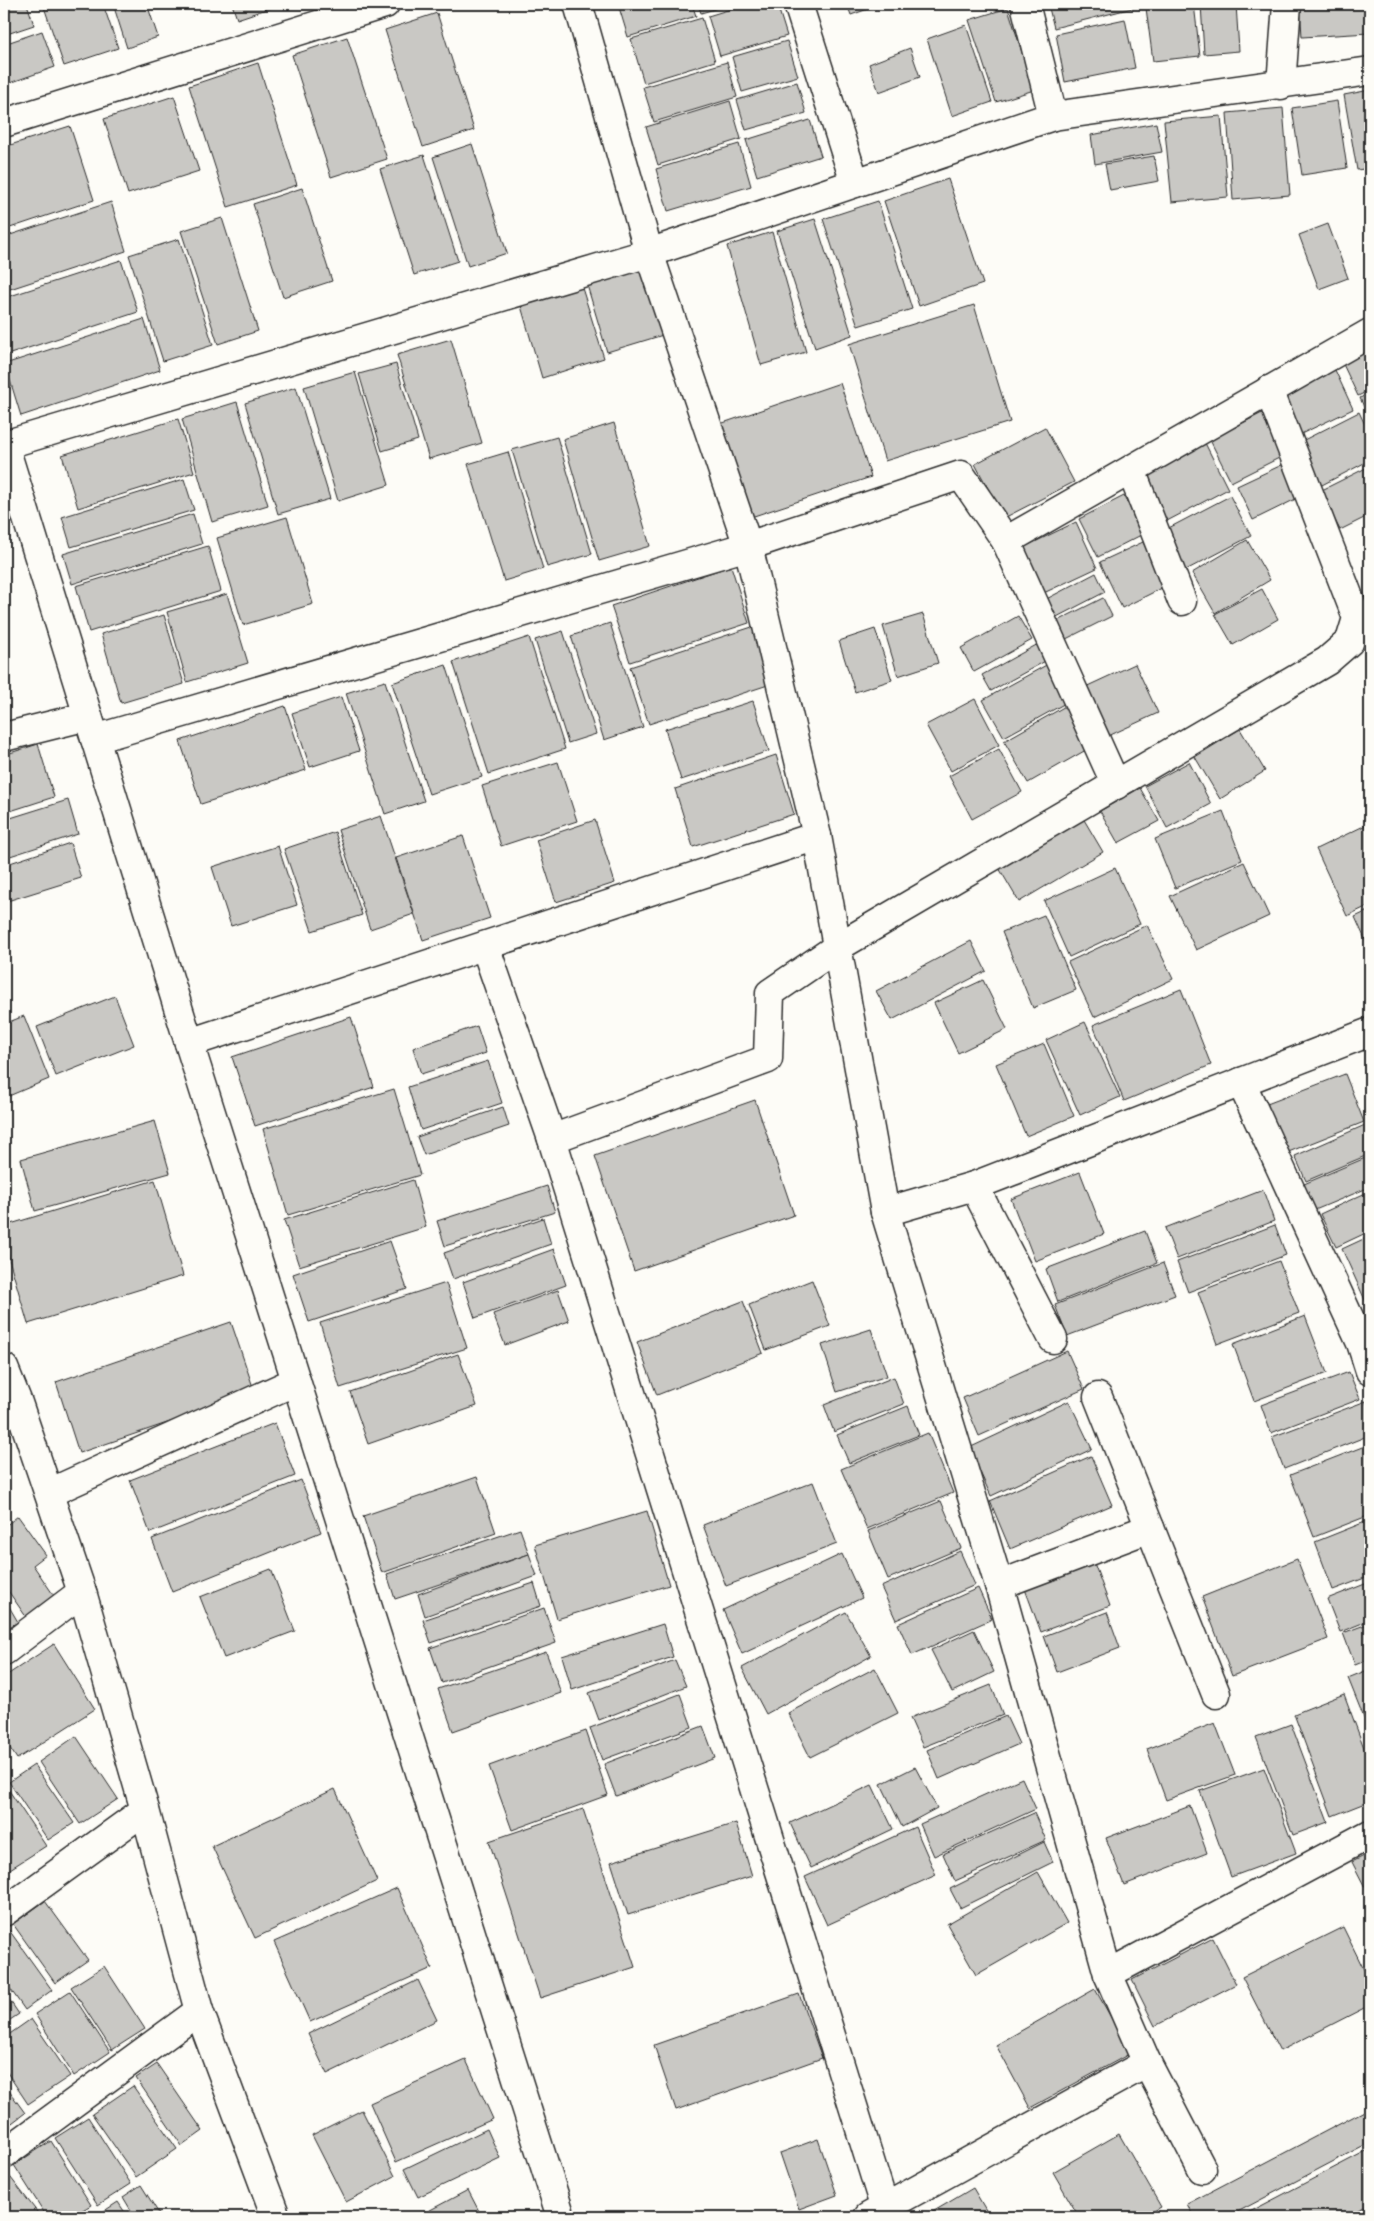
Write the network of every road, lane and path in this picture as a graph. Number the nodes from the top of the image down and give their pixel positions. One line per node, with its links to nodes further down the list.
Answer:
1 (385, 4): 9 (street)
2 (578, 4): 11 (street)
3 (798, 4): 10 (street)
4 (1025, 4): 8 (street)
5 (1287, 4): 7 (street)
6 (1370, 71): 7 (street)
7 (1280, 85): 8 (street)
8 (1053, 116): 10 (street)
9 (4, 124)
10 (855, 183): 11 (street)
11 (649, 253): 14 (street); 17 (street)
12 (1370, 333): 13 (street)
13 (1269, 390): 15 (street); 21 (street)
14 (4, 444): 19 (street)
15 (1131, 470): 16 (street); 18 (street)
16 (1006, 541): 17 (street); 21 (street)
17 (748, 546): 19 (street); 22 (street)
18 (1182, 601)
19 (91, 727): 20 (street); 26 (street)
20 (4, 737)
21 (1116, 785): 24 (street)
22 (817, 836): 23 (street); 24 (street)
23 (485, 946): 26 (street); 28 (street)
24 (836, 948): 28 (street); 30 (street)
25 (1370, 1032): 27 (street)
26 (189, 1043): 35 (street)
27 (1241, 1082): 29 (street); 32 (street)
28 (552, 1139): 53 (street)
29 (974, 1186): 30 (street); 31 (street)
30 (885, 1212): 40 (street)
31 (1054, 1339)
32 (1365, 1341): 34 (street)
33 (4, 1368): 37 (street)
34 (1370, 1371)
35 (296, 1381): 38 (street); 54 (street)
36 (1098, 1397): 39 (street)
37 (11, 1408): 38 (street)
38 (49, 1493): 41 (street)
39 (1150, 1528): 40 (street); 43 (street)
40 (999, 1585): 47 (street)
41 (82, 1592): 42 (street); 44 (street)
42 (4, 1651)
43 (1216, 1694)
44 (145, 1810): 46 (street); 48 (street)
45 (1370, 1834): 47 (street)
46 (4, 1912)
47 (1108, 1974): 49 (street)
48 (199, 2011): 50 (street); 52 (street)
49 (1147, 2063): 51 (street); 53 (street)
50 (4, 2154)
51 (1202, 2169)
52 (268, 2213)
53 (881, 2214)
54 (561, 2217)

